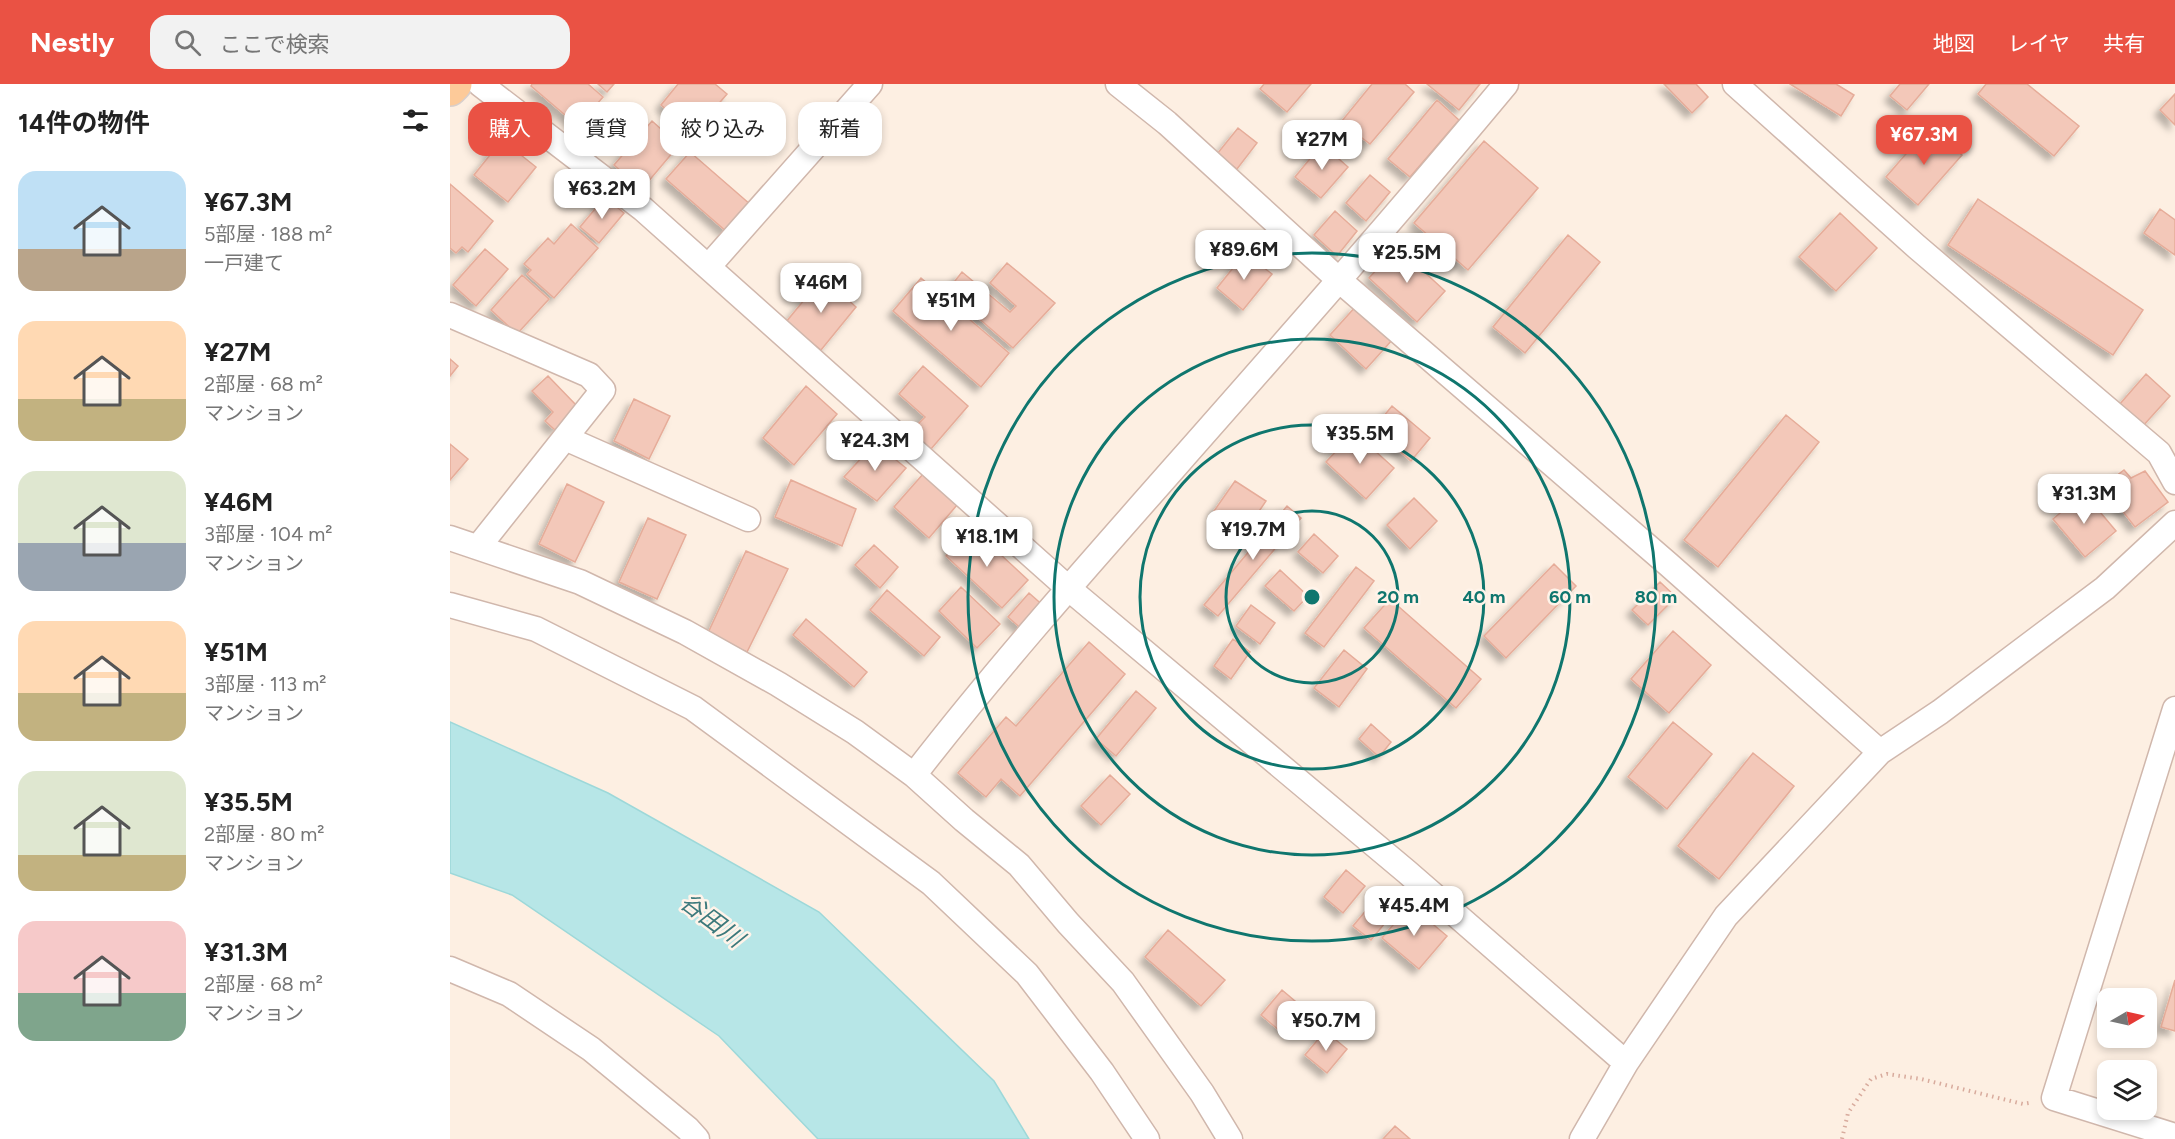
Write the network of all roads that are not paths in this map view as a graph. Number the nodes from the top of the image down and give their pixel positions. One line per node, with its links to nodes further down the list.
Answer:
1 (455, 84): 7 (main road)
2 (480, 84): 8 (street)
3 (870, 84): 8 (street)
4 (1118, 84): 9 (street)
5 (1506, 84): 9 (street)
6 (1735, 84): 12 (street)
7 (450, 89)
8 (708, 267): 17 (street)
9 (1340, 279): 17 (street); 20 (street)
10 (450, 315): 11 (street)
11 (565, 438): 13 (street); 16 (street)
12 (2175, 482)
13 (748, 519)
14 (2175, 523): 20 (street)
15 (450, 537): 16 (street)
16 (479, 546): 21 (street)
17 (1068, 588): 21 (street); 23 (street)
18 (450, 604): 26 (street)
19 (2175, 709): 24 (street)
20 (1880, 752): 23 (street)
21 (914, 775): 27 (street)
22 (450, 969): 25 (street)
23 (1626, 1063): 28 (street)
24 (2175, 1136)
25 (697, 1139)
26 (1147, 1139)
27 (1230, 1139)
28 (1582, 1139)

